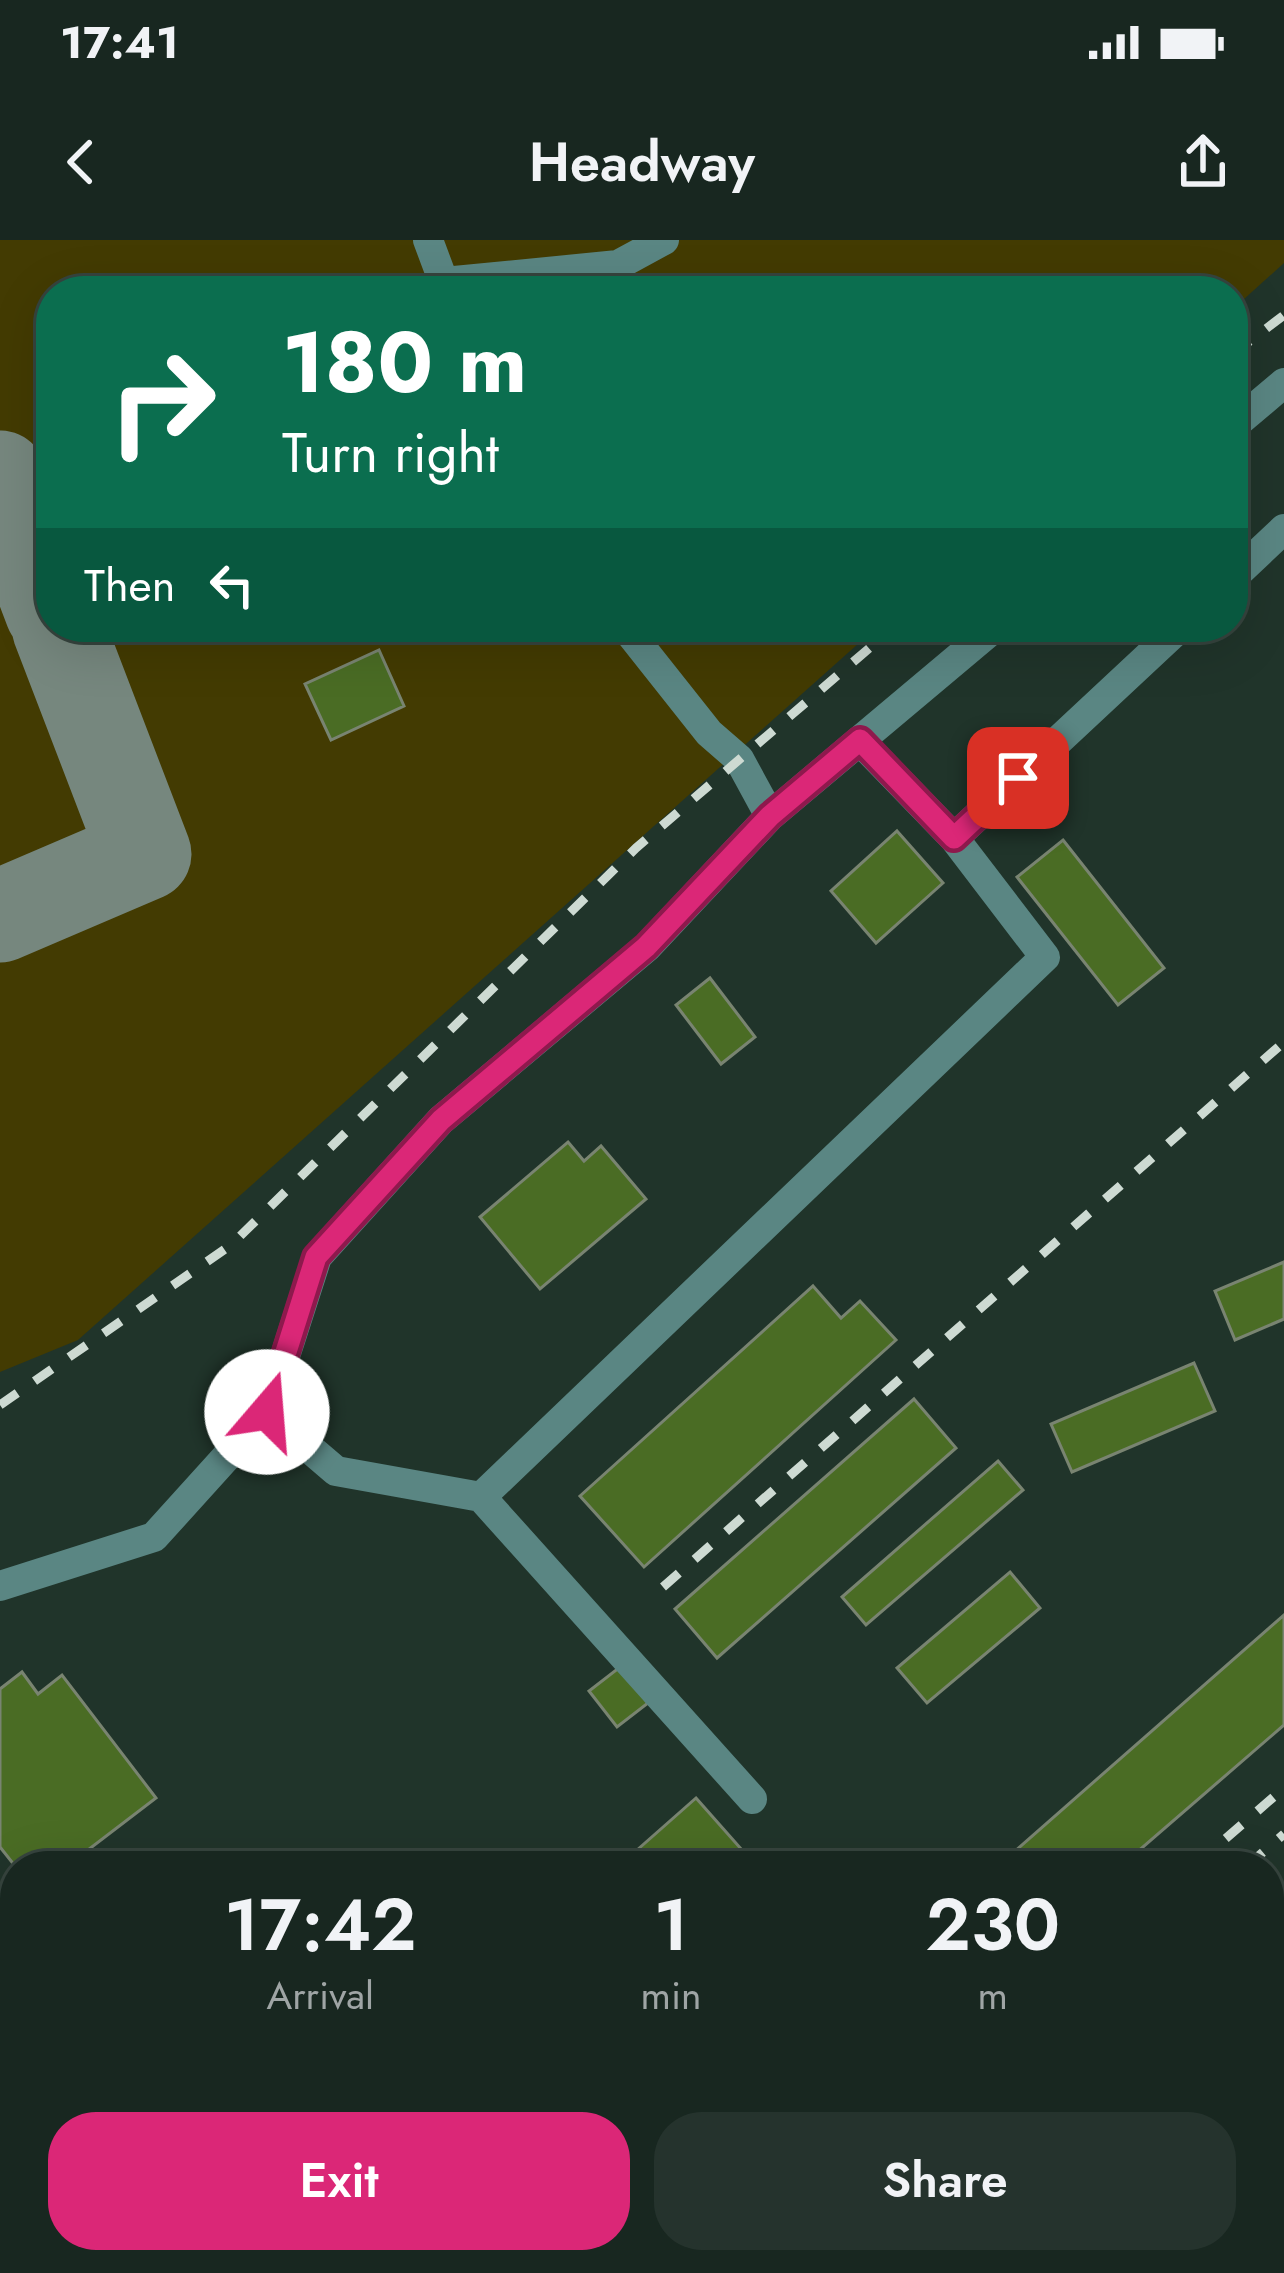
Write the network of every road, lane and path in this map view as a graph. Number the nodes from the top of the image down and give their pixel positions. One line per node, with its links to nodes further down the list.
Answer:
1 (428, 240): 3 (lane)
2 (664, 240): 4 (lane)
3 (442, 276)
4 (532, 276)
5 (1284, 383): 6 (lane)
6 (1248, 413)
7 (1284, 530): 8 (lane)
8 (1248, 563)
9 (637, 642): 13 (lane)
10 (977, 642): 12 (lane)
11 (1164, 642): 14 (lane)
12 (860, 740): 13 (lane); 14 (lane)
13 (770, 816): 15 (lane)
14 (954, 838): 16 (lane)
15 (267, 1412): 16 (lane); 17 (lane)
16 (481, 1497): 18 (lane)
17 (0, 1586)
18 (752, 1799)

